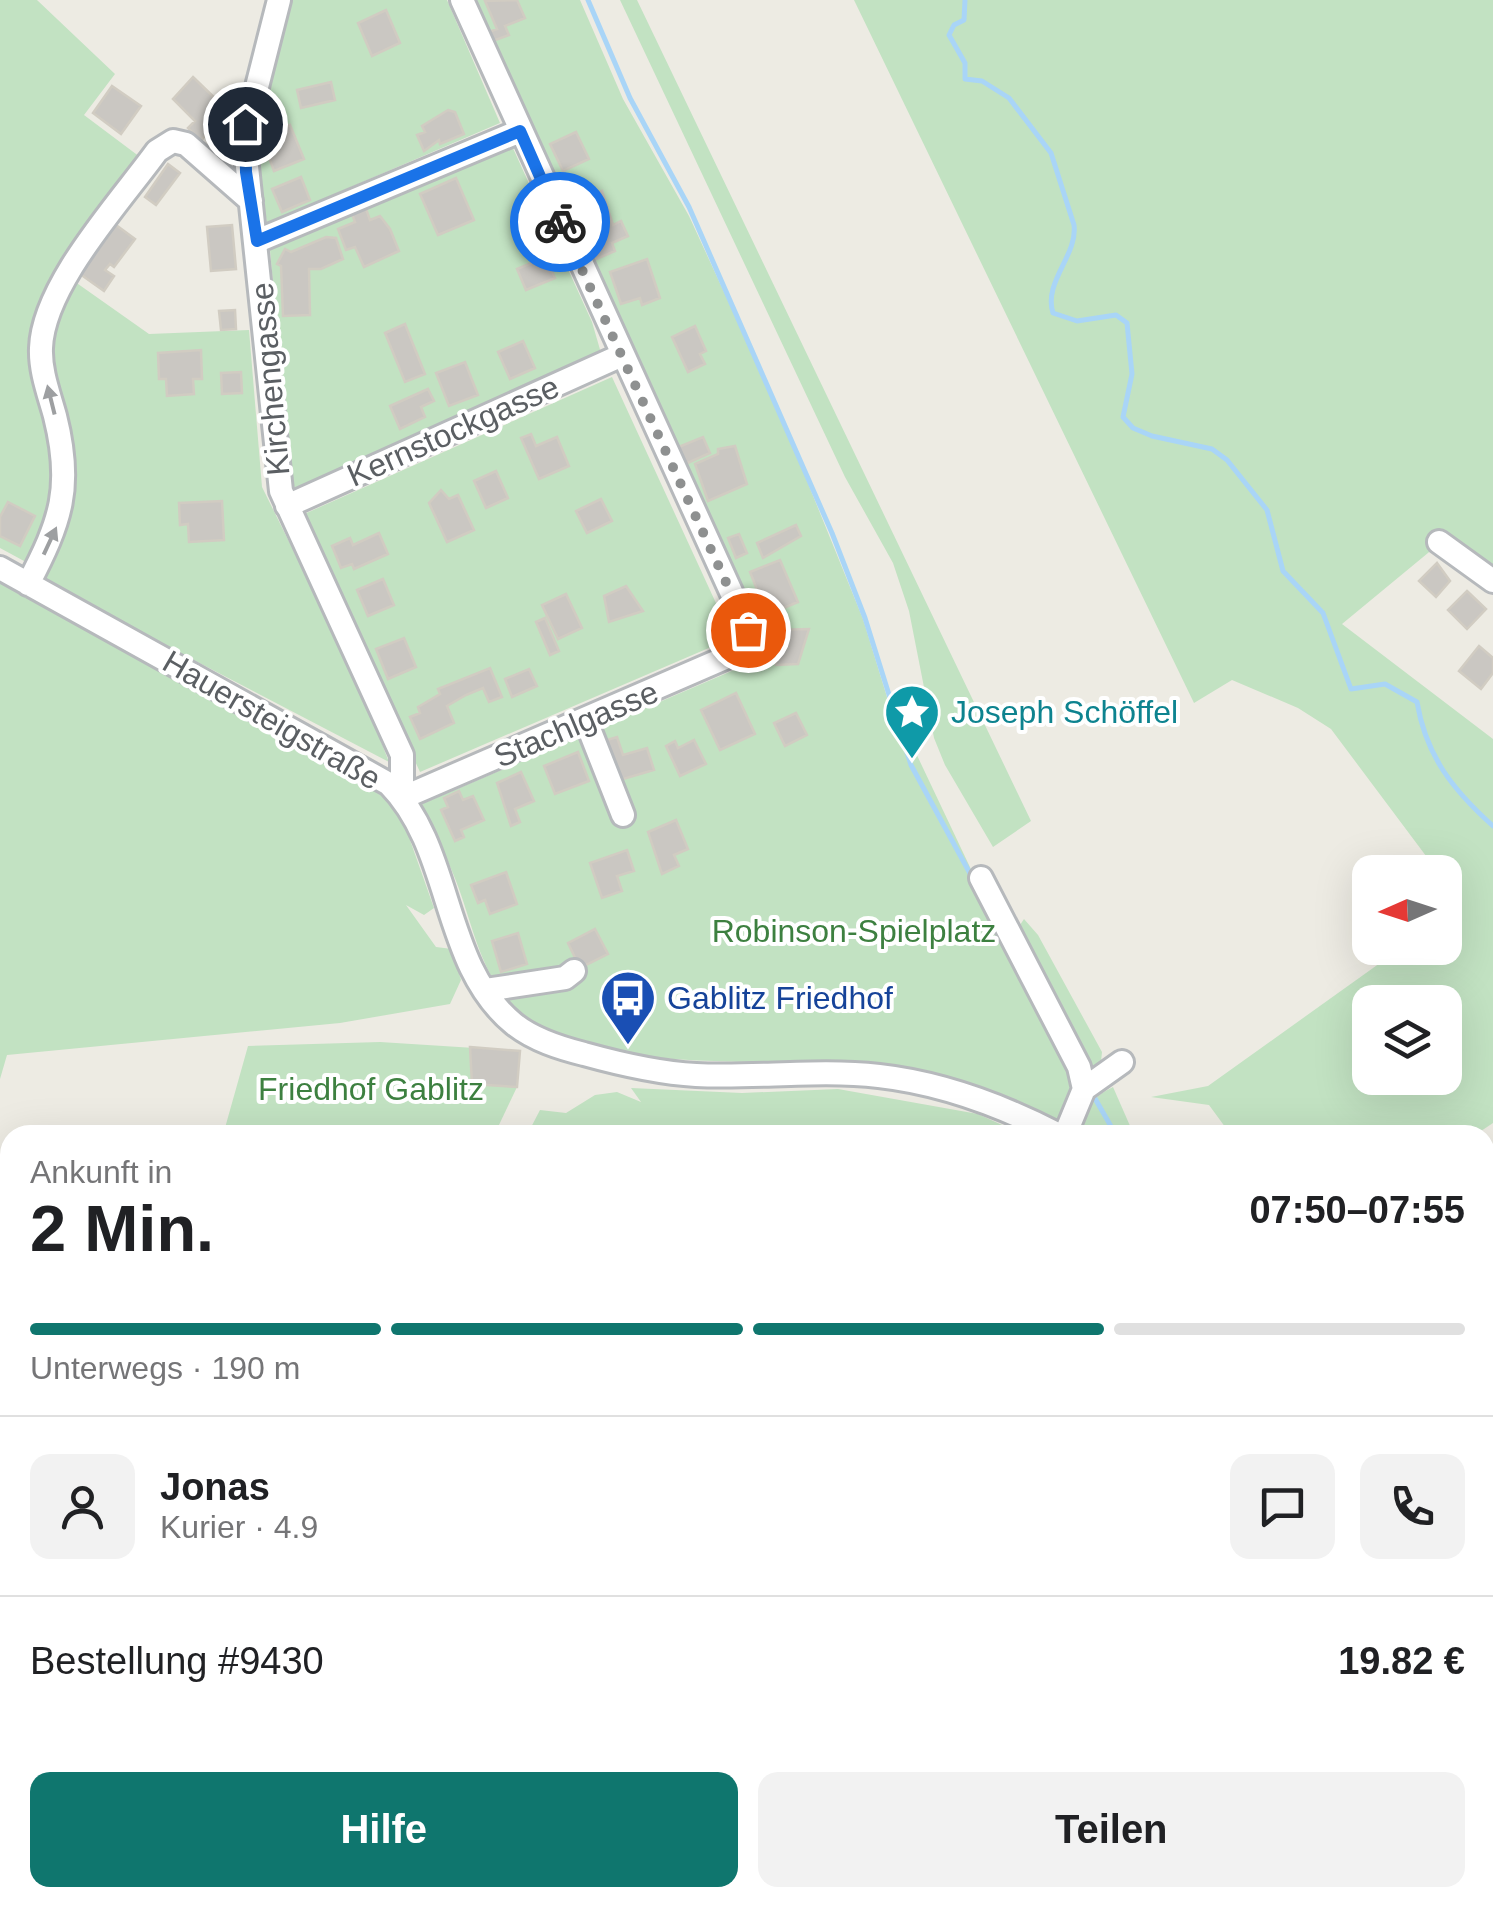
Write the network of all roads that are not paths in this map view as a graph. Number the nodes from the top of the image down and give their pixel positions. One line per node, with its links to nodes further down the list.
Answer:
1 (279, 0): 4 (street, Kirchengasse)
2 (462, 0): 3 (street)
3 (520, 131): 5 (street); 6 (street)
4 (251, 201): 5 (street, Kirchengasse); 11 (street, one-way to 4)
5 (257, 241): 7 (street, Kirchengasse)
6 (620, 356): 7 (street, Kernstockgasse); 12 (street, Stachlgasse)
7 (287, 506): 13 (street, Kirchengasse)
8 (1439, 542): 10 (street)
9 (0, 568): 11 (street, Hauersteigstraße)
10 (1493, 581)
11 (28, 584): 13 (street, Hauersteigstraße)
12 (586, 721): 13 (street, Stachlgasse); 14 (street)
13 (402, 798): 17 (street, Hauersteigstraße)
14 (623, 815)
15 (981, 878): 19 (street)
16 (574, 971): 17 (street)
17 (486, 990): 20 (street, Hauersteigstraße)
18 (1122, 1062): 19 (street)
19 (1084, 1089): 21 (street)
20 (1038, 1125)
21 (1067, 1125)

